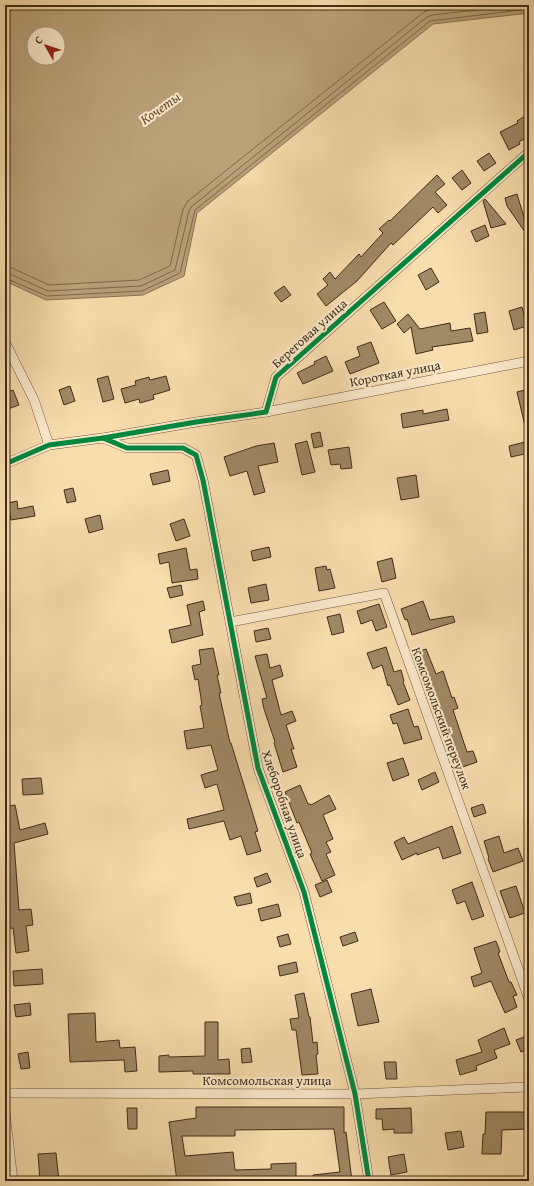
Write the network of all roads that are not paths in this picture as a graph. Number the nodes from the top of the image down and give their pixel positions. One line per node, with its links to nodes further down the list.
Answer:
1 (529, 152): 4 (street, Береговая улица)
2 (5, 342): 6 (street)
3 (529, 361): 4 (street, Короткая улица)
4 (266, 412): 5 (street)
5 (103, 438): 6 (street); 8 (street, Хлеборобная улица)
6 (49, 445): 7 (street)
7 (5, 464)
8 (230, 622): 9 (street, Комсомольский переулок); 12 (street, Хлеборобная улица)
9 (529, 999)
10 (529, 1087): 12 (street, Комсомольская улица)
11 (5, 1092): 12 (street, Комсомольская улица)
12 (355, 1094): 15 (street, Хлеборобная улица)
13 (5, 1112): 14 (street)
14 (13, 1181)
15 (369, 1181)

